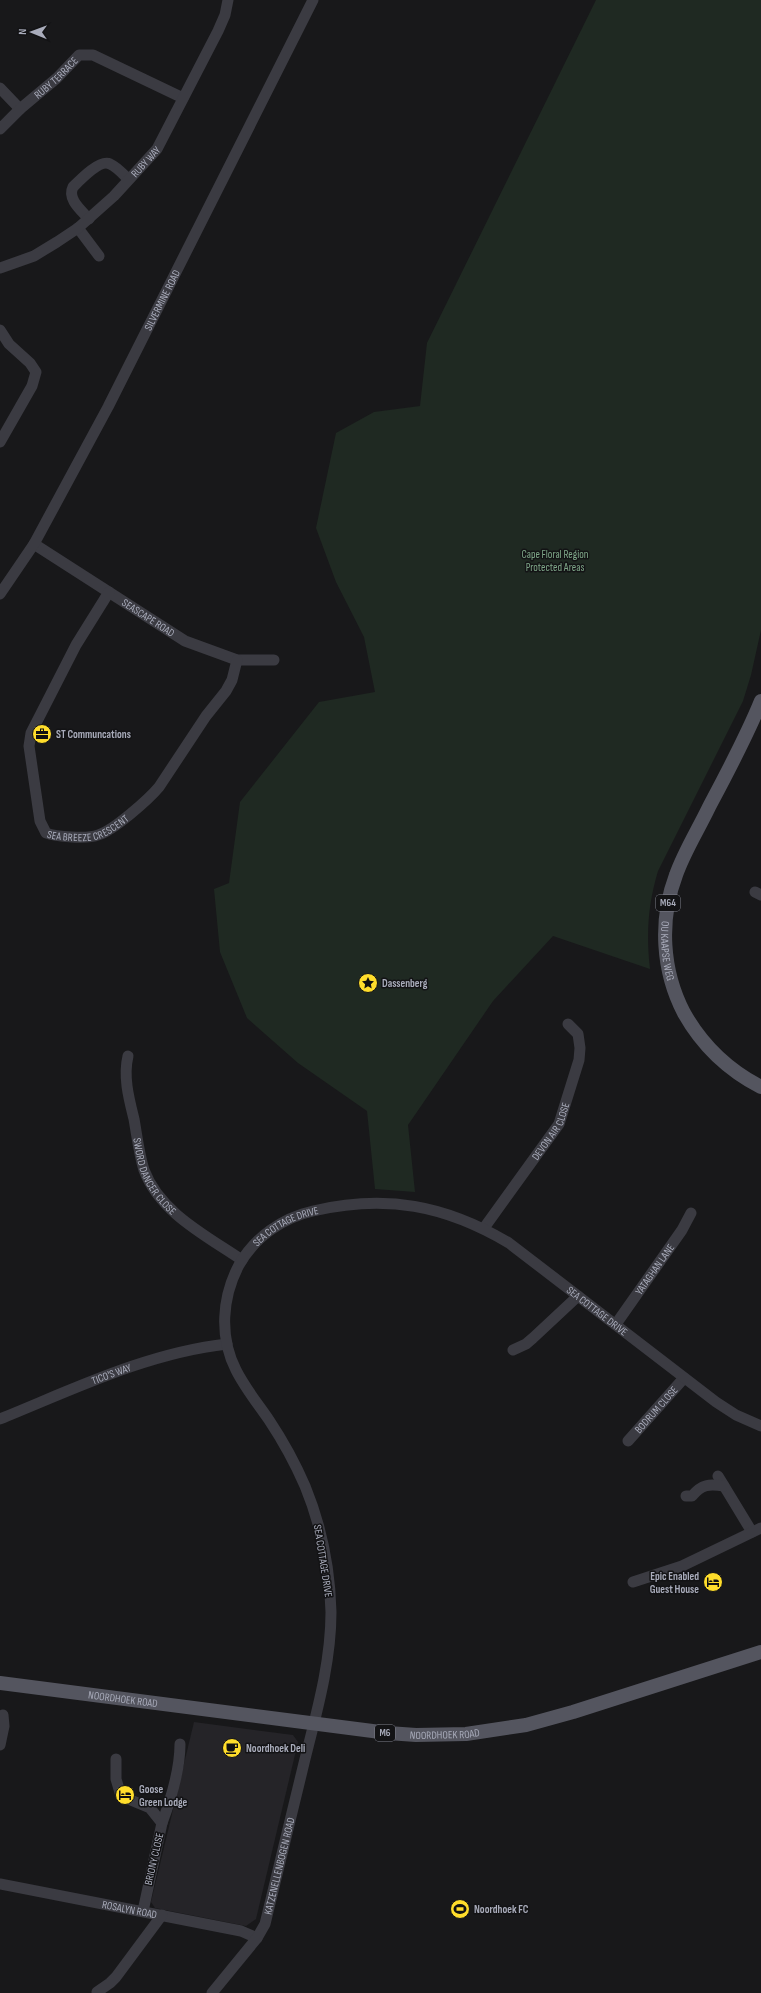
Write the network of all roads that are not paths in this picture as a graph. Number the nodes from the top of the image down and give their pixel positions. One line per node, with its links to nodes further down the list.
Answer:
1 (228, 0): 4 (street, RUBY WAY)
2 (312, 0): 14 (street, SILVERMINE ROAD)
3 (0, 88): 5 (street)
4 (182, 98): 5 (street, RUBY TERRACE); 7 (street, RUBY WAY)
5 (20, 109): 6 (street, RUBY TERRACE)
6 (0, 129)
7 (128, 179): 8 (street, RUBY WAY); 8 (street)
8 (89, 219): 9 (street, RUBY WAY)
9 (78, 228): 10 (street); 11 (street, RUBY WAY)
10 (99, 256)
11 (0, 268)
12 (0, 330): 13 (street)
13 (0, 442)
14 (34, 544): 15 (street, SEASCAPE ROAD); 16 (street, SILVERMINE ROAD)
15 (109, 592): 17 (street, SEASCAPE ROAD); 17 (street, SEA BREEZE CRESCENT)
16 (0, 594)
17 (237, 660): 18 (street, SEASCAPE ROAD)
18 (274, 660)
19 (761, 702): 22 (main road, OU KAAPSE WEG / M64)
20 (568, 1024): 24 (street, DEVON AIR CLOSE)
21 (128, 1056): 25 (street, SWORD DANCER CLOSE)
22 (761, 1087)
23 (691, 1213): 27 (street, YATAGHAN LANE)
24 (484, 1228): 25 (street, SEA COTTAGE DRIVE); 26 (street, SEA COTTAGE DRIVE)
25 (242, 1260): 28 (street, SEA COTTAGE DRIVE)
26 (578, 1296): 27 (street, SEA COTTAGE DRIVE); 29 (street)
27 (616, 1324): 30 (street, SEA COTTAGE DRIVE)
28 (227, 1344): 31 (street, TICO'S WAY); 40 (street, SEA COTTAGE DRIVE)
29 (512, 1350)
30 (684, 1378): 32 (street, SEA COTTAGE DRIVE); 33 (street, BODRUM CLOSE)
31 (0, 1419)
32 (761, 1426)
33 (628, 1441)
34 (686, 1496): 35 (street)
35 (757, 1530): 36 (street)
36 (633, 1582)
37 (761, 1652): 40 (main road, NOORDHOEK ROAD / M6)
38 (0, 1683): 40 (main road, NOORDHOEK ROAD / M6)
39 (3, 1715): 42 (street)
40 (314, 1724): 48 (street, KATZENELLENBOGEN ROAD)
41 (180, 1744): 44 (street)
42 (0, 1745)
43 (116, 1759): 44 (street, BRIONY CLOSE)
44 (162, 1823): 46 (street, BRIONY CLOSE)
45 (0, 1884): 46 (street, ROSALYN ROAD)
46 (143, 1911): 47 (street, ROSALYN ROAD)
47 (162, 1915): 48 (street, ROSALYN ROAD); 49 (street)
48 (257, 1938): 50 (street, KATZENELLENBOGEN ROAD)
49 (97, 1992)
50 (212, 1993)

